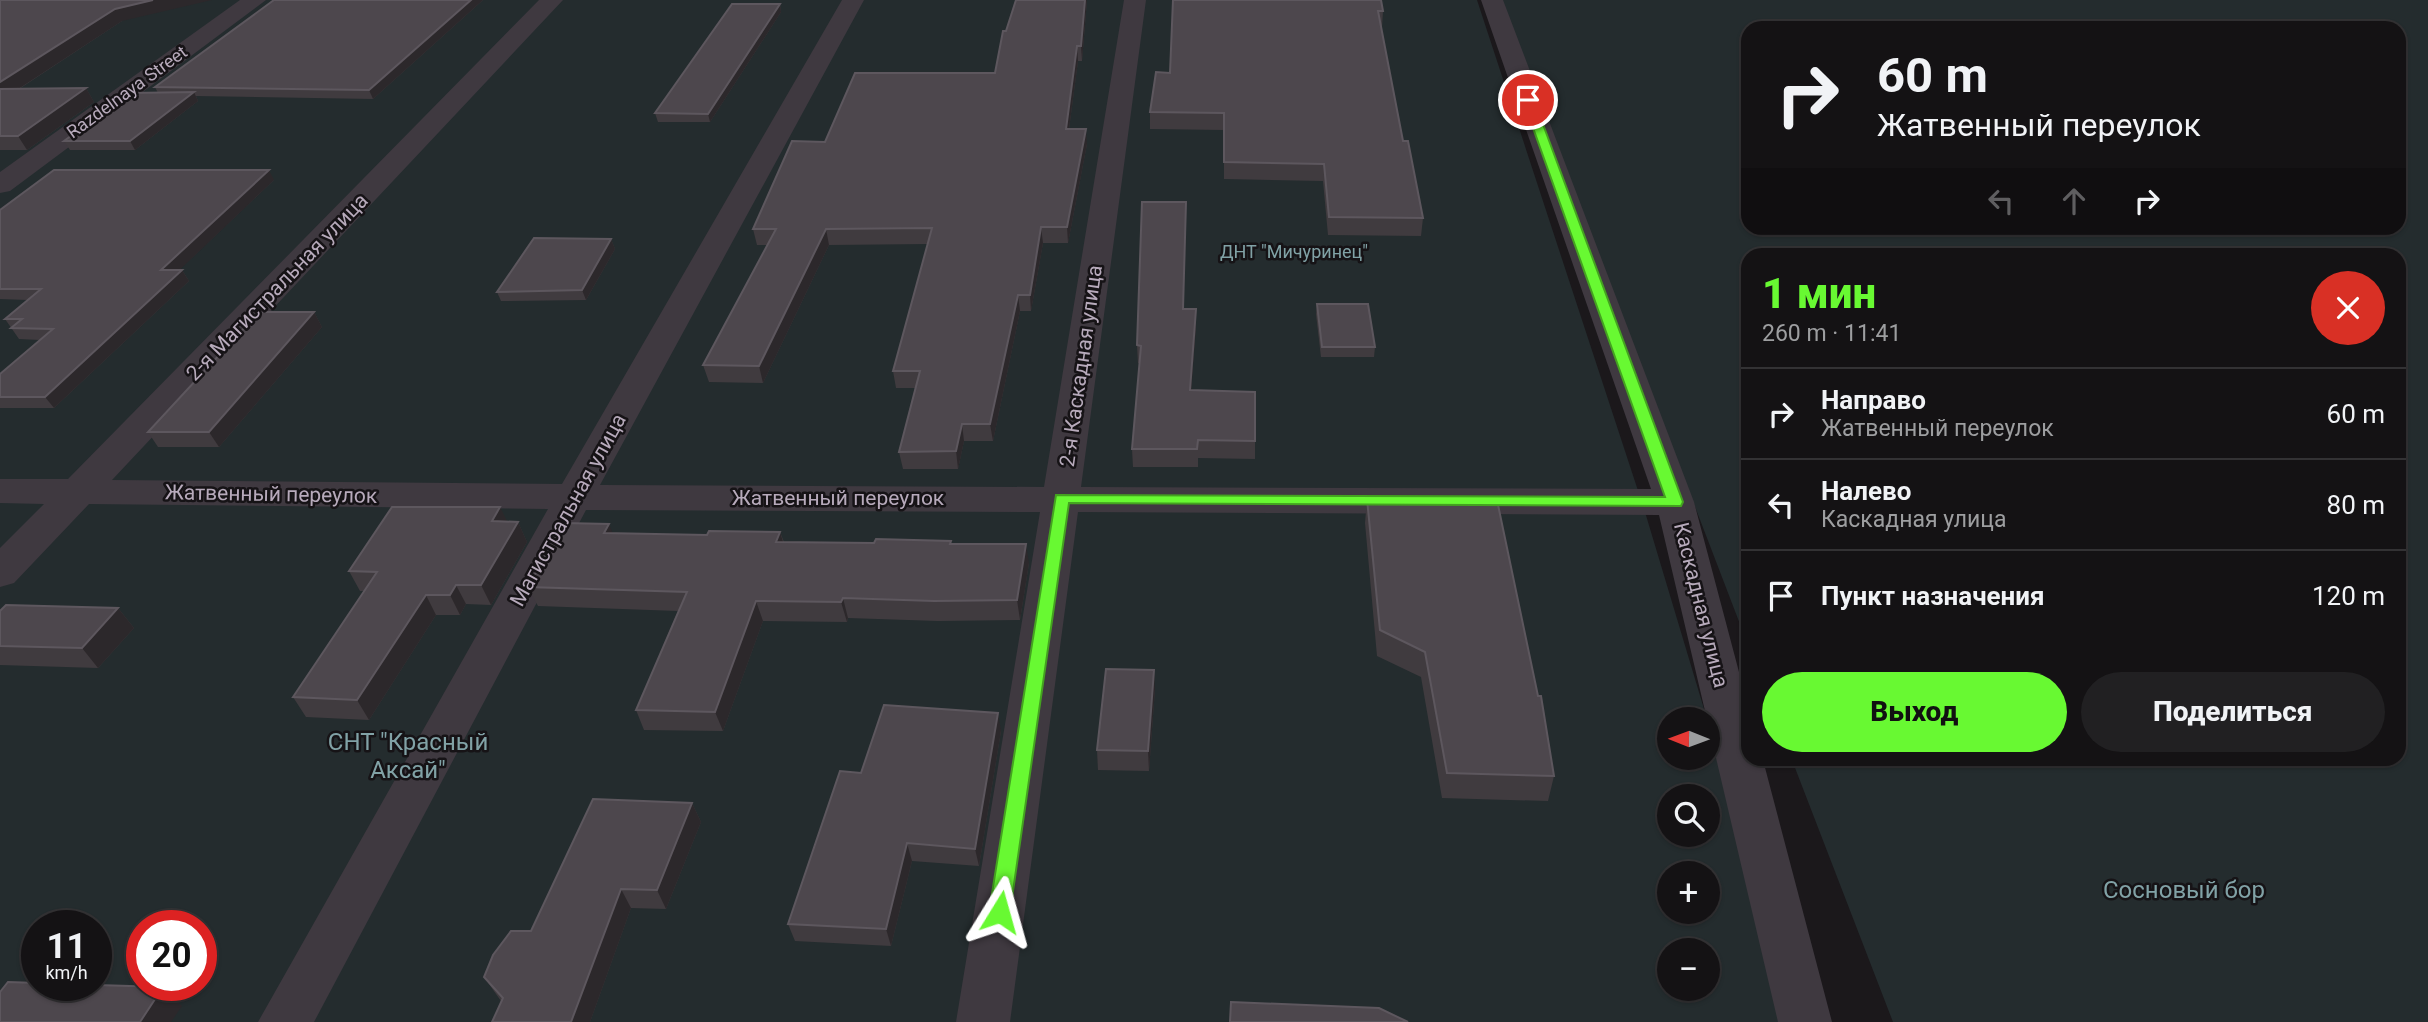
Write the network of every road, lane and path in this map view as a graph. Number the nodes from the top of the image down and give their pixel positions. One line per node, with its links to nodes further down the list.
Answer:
1 (254, 0): 6 (street, Razdelnaya Street)
2 (552, 0): 8 (street, 2-я Магистральная улица)
3 (853, 0): 9 (street, Магистральная улица)
4 (1135, 0): 10 (street, 2-я Каскадная улица)
5 (1492, 0): 11 (street, Каскадная улица)
6 (0, 185)
7 (0, 491): 8 (street, Жатвенный переулок)
8 (80, 492): 9 (street, Жатвенный переулок); 12 (street, 2-я Магистральная улица)
9 (574, 497): 10 (street, Жатвенный переулок); 13 (street, Магистральная улица)
10 (1062, 498): 11 (street, Жатвенный переулок); 14 (street, 2-я Каскадная улица)
11 (1675, 502): 15 (street, Каскадная улица)
12 (0, 573)
13 (285, 1022)
14 (983, 1022)
15 (1805, 1022)

